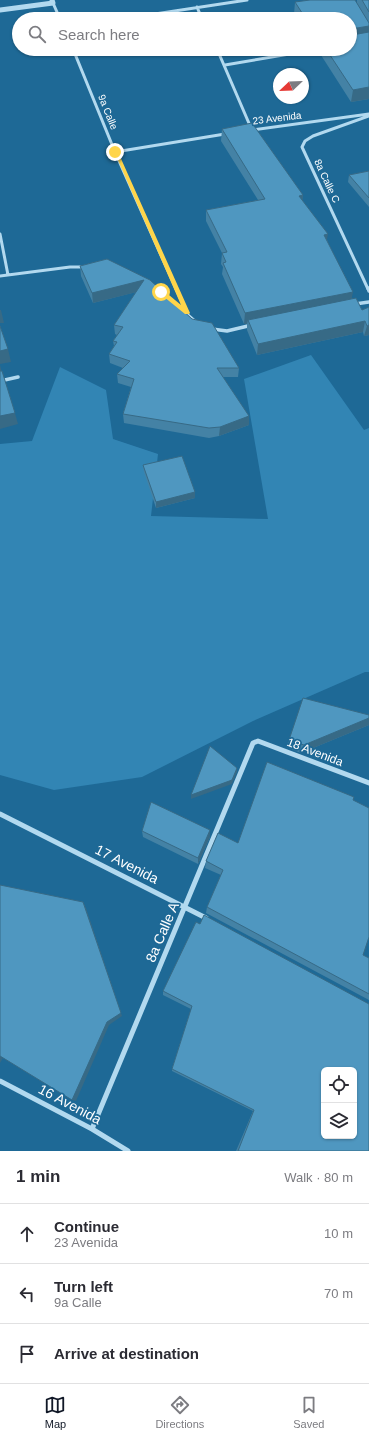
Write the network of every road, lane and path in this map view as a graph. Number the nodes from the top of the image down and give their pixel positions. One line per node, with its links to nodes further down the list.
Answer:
1 (246, 0): 3 (street)
2 (52, 1): 4 (street); 5 (street)
3 (197, 7): 6 (street); 7 (street)
4 (0, 10)
5 (57, 12)
6 (166, 12)
7 (199, 12)
8 (76, 56): 16 (street, 9a Calle)
9 (220, 56): 11 (street)
10 (278, 56): 11 (street)
11 (225, 65): 13 (street)
12 (369, 115): 13 (street, 23 Avenida); 21 (street, 8a Calle C)
13 (252, 130): 14 (street, 23 Avenida)
14 (244, 131)
15 (229, 133): 16 (street)
16 (115, 152): 25 (street, 9a Calle)
17 (0, 234): 19 (street)
18 (93, 266): 19 (street)
19 (8, 275): 20 (street)
20 (0, 276)
21 (369, 291)
22 (166, 296): 25 (street)
23 (369, 302): 24 (street)
24 (354, 305)
25 (187, 313): 26 (street)
26 (198, 324)
27 (257, 324): 28 (street)
28 (204, 329)
29 (18, 377): 30 (street)
30 (0, 380)
31 (253, 743): 32 (street, 18 Avenida); 34 (street, 8a Calle A)
32 (369, 783)
33 (0, 814): 34 (street, 17 Avenida)
34 (185, 906): 35 (street, 17 Avenida); 37 (street, 8a Calle A)
35 (213, 921)
36 (0, 1081): 37 (street, 16 Avenida)
37 (92, 1129): 38 (street, 16 Avenida)
38 (128, 1151)

